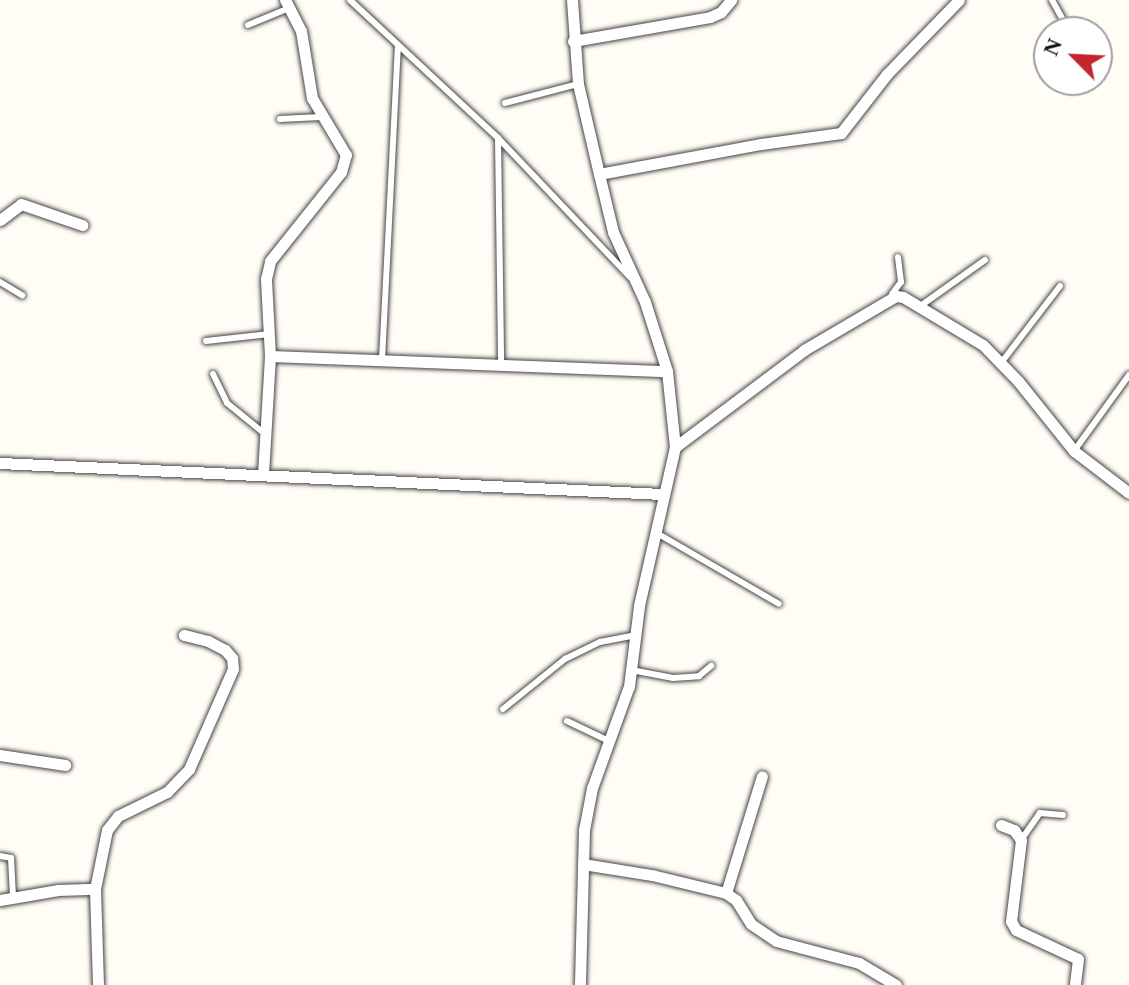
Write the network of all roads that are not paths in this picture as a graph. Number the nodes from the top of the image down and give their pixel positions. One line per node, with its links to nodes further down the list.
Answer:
1 (350, 0): 8 (lane)
2 (572, 0): 7 (street)
3 (731, 0): 7 (street)
4 (959, 0): 14 (street)
5 (287, 4): 6 (lane); 11 (street)
6 (248, 25)
7 (573, 41): 9 (street)
8 (398, 45): 13 (lane); 28 (lane)
9 (578, 84): 10 (lane); 14 (street)
10 (505, 103)
11 (321, 117): 12 (lane); 25 (street)
12 (280, 119)
13 (498, 138): 20 (lane); 30 (lane)
14 (599, 174): 20 (street)
15 (0, 220): 16 (street)
16 (82, 225)
17 (898, 257): 23 (lane)
18 (985, 260): 24 (lane)
19 (0, 282): 22 (lane)
20 (638, 285): 31 (street)
21 (1060, 286): 29 (lane)
22 (22, 295)
23 (890, 297): 24 (street); 35 (street)
24 (919, 307): 29 (street)
25 (270, 334): 26 (lane); 27 (street)
26 (206, 341)
27 (270, 356): 28 (street); 34 (street)
28 (382, 360): 30 (street)
29 (1001, 363): 36 (street)
30 (501, 366): 31 (street)
31 (667, 371): 35 (street)
32 (213, 374): 34 (lane)
33 (1129, 375): 36 (lane)
34 (265, 434): 38 (street)
35 (675, 447): 40 (street)
36 (1074, 451): 39 (street)
37 (0, 463): 38 (street)
38 (263, 474): 40 (street)
39 (1129, 493)
40 (663, 494): 41 (street)
41 (655, 532): 42 (lane); 44 (street)
42 (779, 604)
43 (184, 635): 58 (street)
44 (636, 635): 46 (street); 47 (lane)
45 (711, 666): 46 (lane)
46 (631, 670): 49 (street)
47 (503, 709)
48 (567, 721): 49 (lane)
49 (609, 741): 57 (street)
50 (0, 755): 51 (street)
51 (65, 765)
52 (762, 776): 59 (street)
53 (1063, 815): 55 (lane)
54 (1001, 825): 55 (street)
55 (1021, 840): 65 (street)
56 (0, 856): 60 (lane)
57 (583, 864): 59 (street); 63 (street)
58 (95, 889): 60 (street); 62 (street)
59 (726, 893): 64 (street)
60 (13, 895): 61 (street)
61 (0, 900)
62 (98, 985)
63 (580, 985)
64 (896, 985)
65 (1075, 985)

